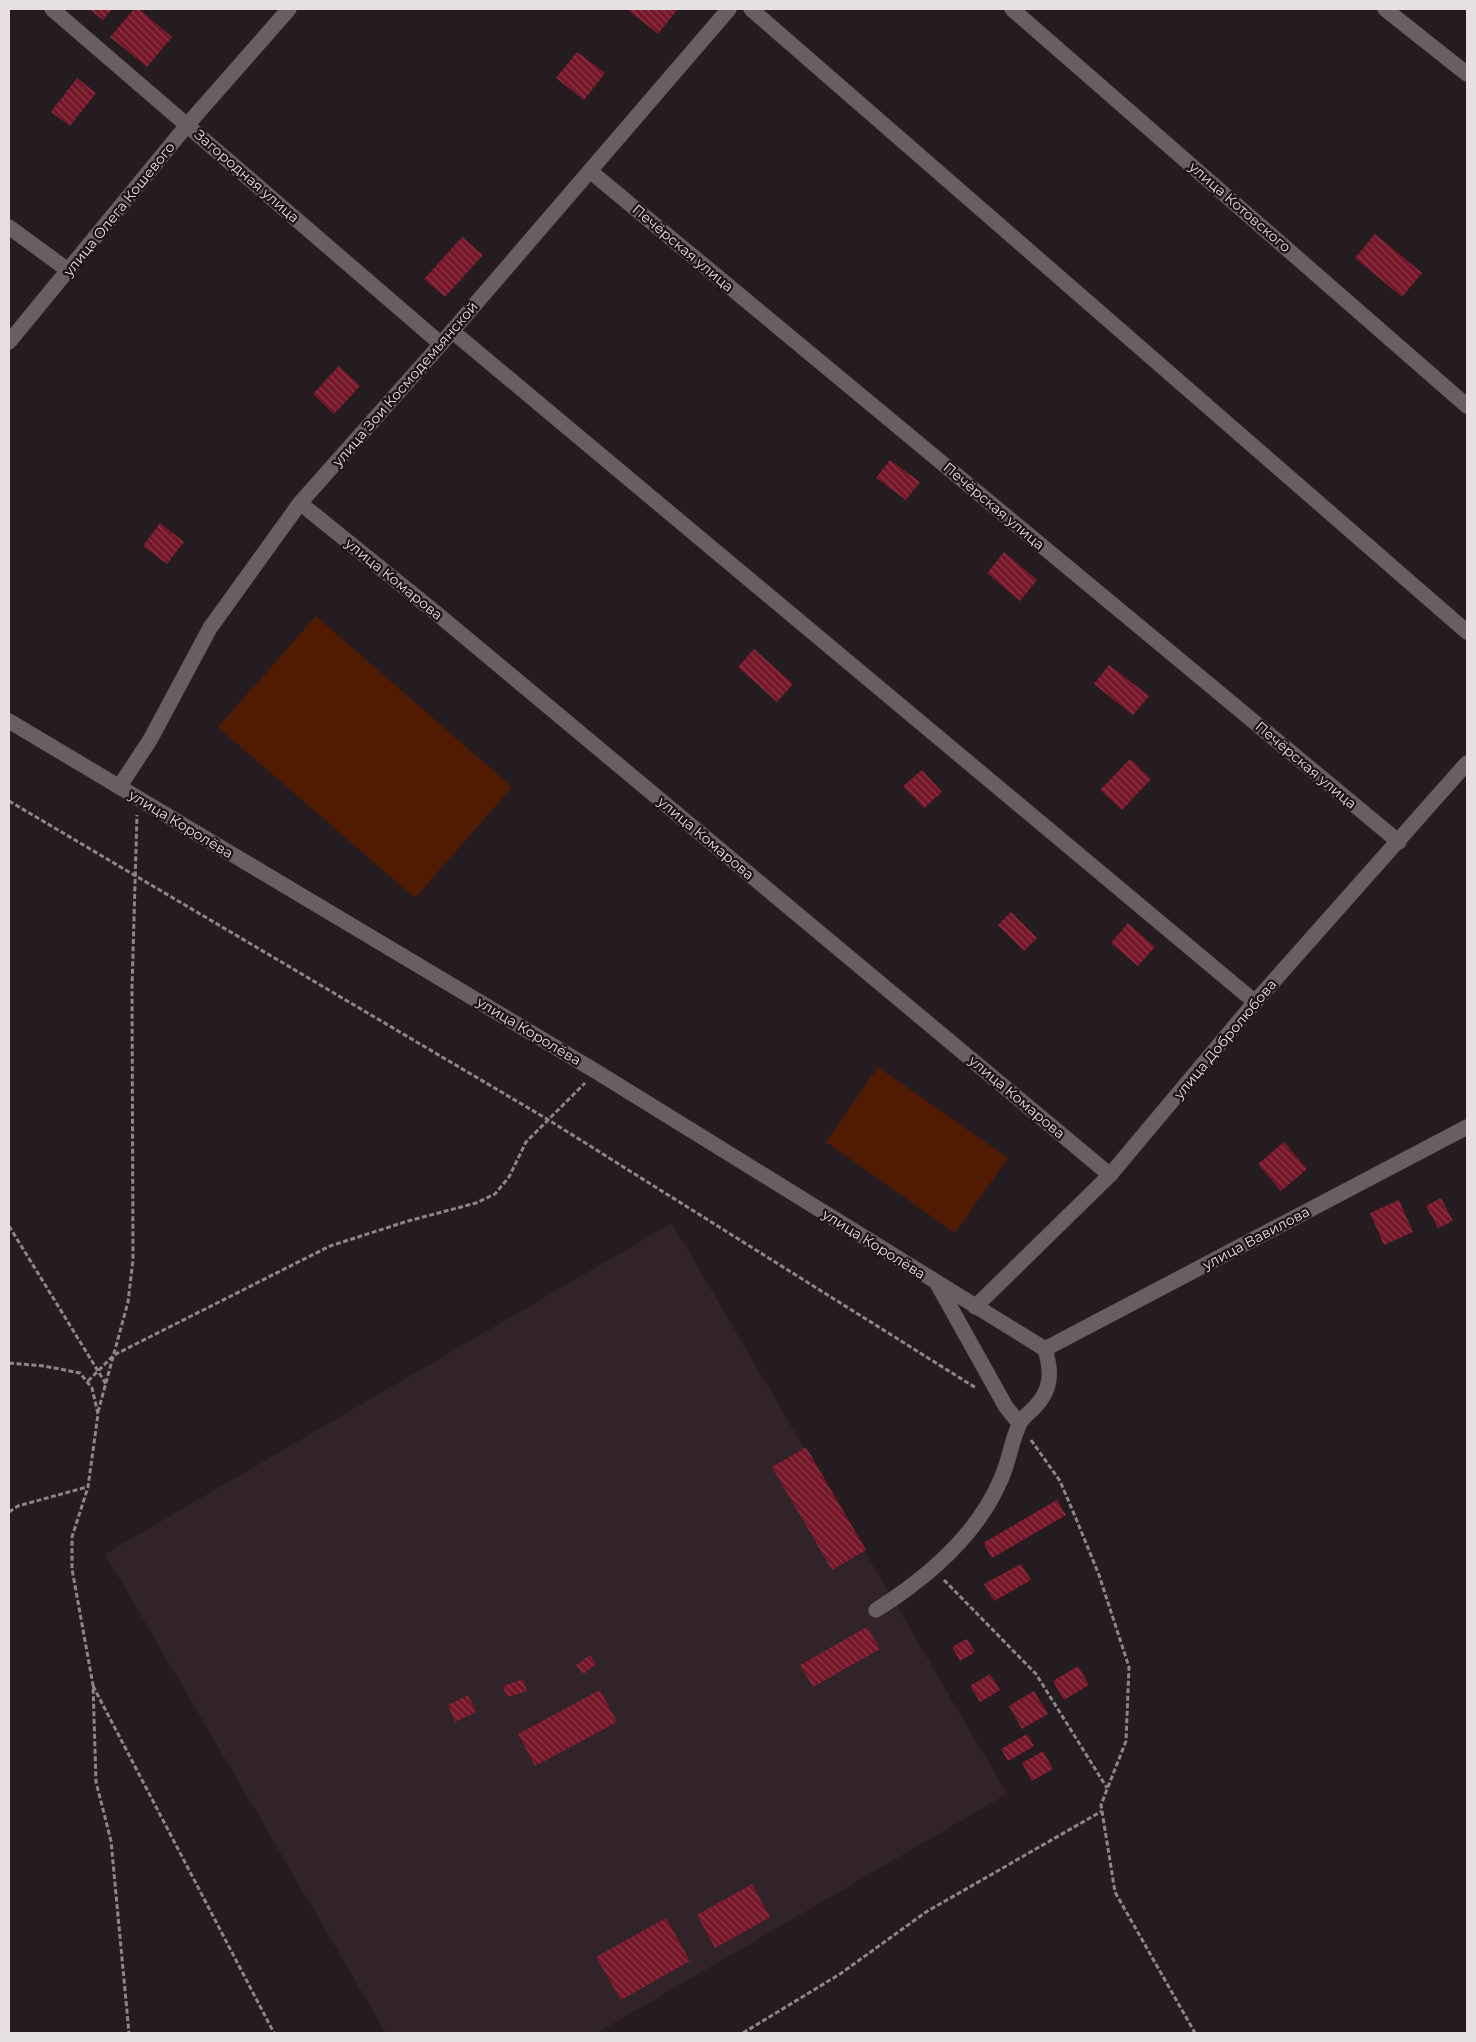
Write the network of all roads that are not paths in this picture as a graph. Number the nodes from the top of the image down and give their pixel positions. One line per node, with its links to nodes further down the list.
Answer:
1 (52, 9): 8 (street, Загородная улица)
2 (289, 9): 8 (street, улица Олега Кошевого)
3 (729, 9): 9 (street, улица Зои Космодемьянской)
4 (751, 9): 17 (street)
5 (1012, 9): 15 (street, улица Котовского)
6 (1385, 9): 7 (street)
7 (1467, 74)
8 (188, 124): 11 (street, улица Олега Кошевого); 14 (street, Загородная улица)
9 (590, 171): 12 (street, улица Зои Космодемьянской); 21 (street, Печёрская улица)
10 (9, 227): 11 (street)
11 (69, 271): 13 (street, улица Олега Кошевого)
12 (452, 331): 14 (street, улица Зои Космодемьянской); 22 (street)
13 (9, 342)
14 (440, 344): 16 (street, улица Зои Космодемьянской)
15 (1467, 406)
16 (300, 503): 20 (street, улица Зои Космодемьянской); 24 (street, улица Комарова)
17 (1467, 632)
18 (9, 721): 20 (street, улица Королёва)
19 (1467, 764): 21 (street, улица Добролюбова)
20 (120, 787): 25 (street, улица Королёва)
21 (1399, 842): 22 (street, улица Добролюбова)
22 (1255, 1002): 24 (street, улица Добролюбова)
23 (1467, 1127): 27 (street, улица Вавилова)
24 (1110, 1175): 26 (street, улица Добролюбова)
25 (937, 1284): 26 (street, улица Королёва); 28 (street)
26 (975, 1307): 27 (street, улица Королёва)
27 (1045, 1349): 28 (street)
28 (1019, 1423): 29 (street)
29 (876, 1610)

